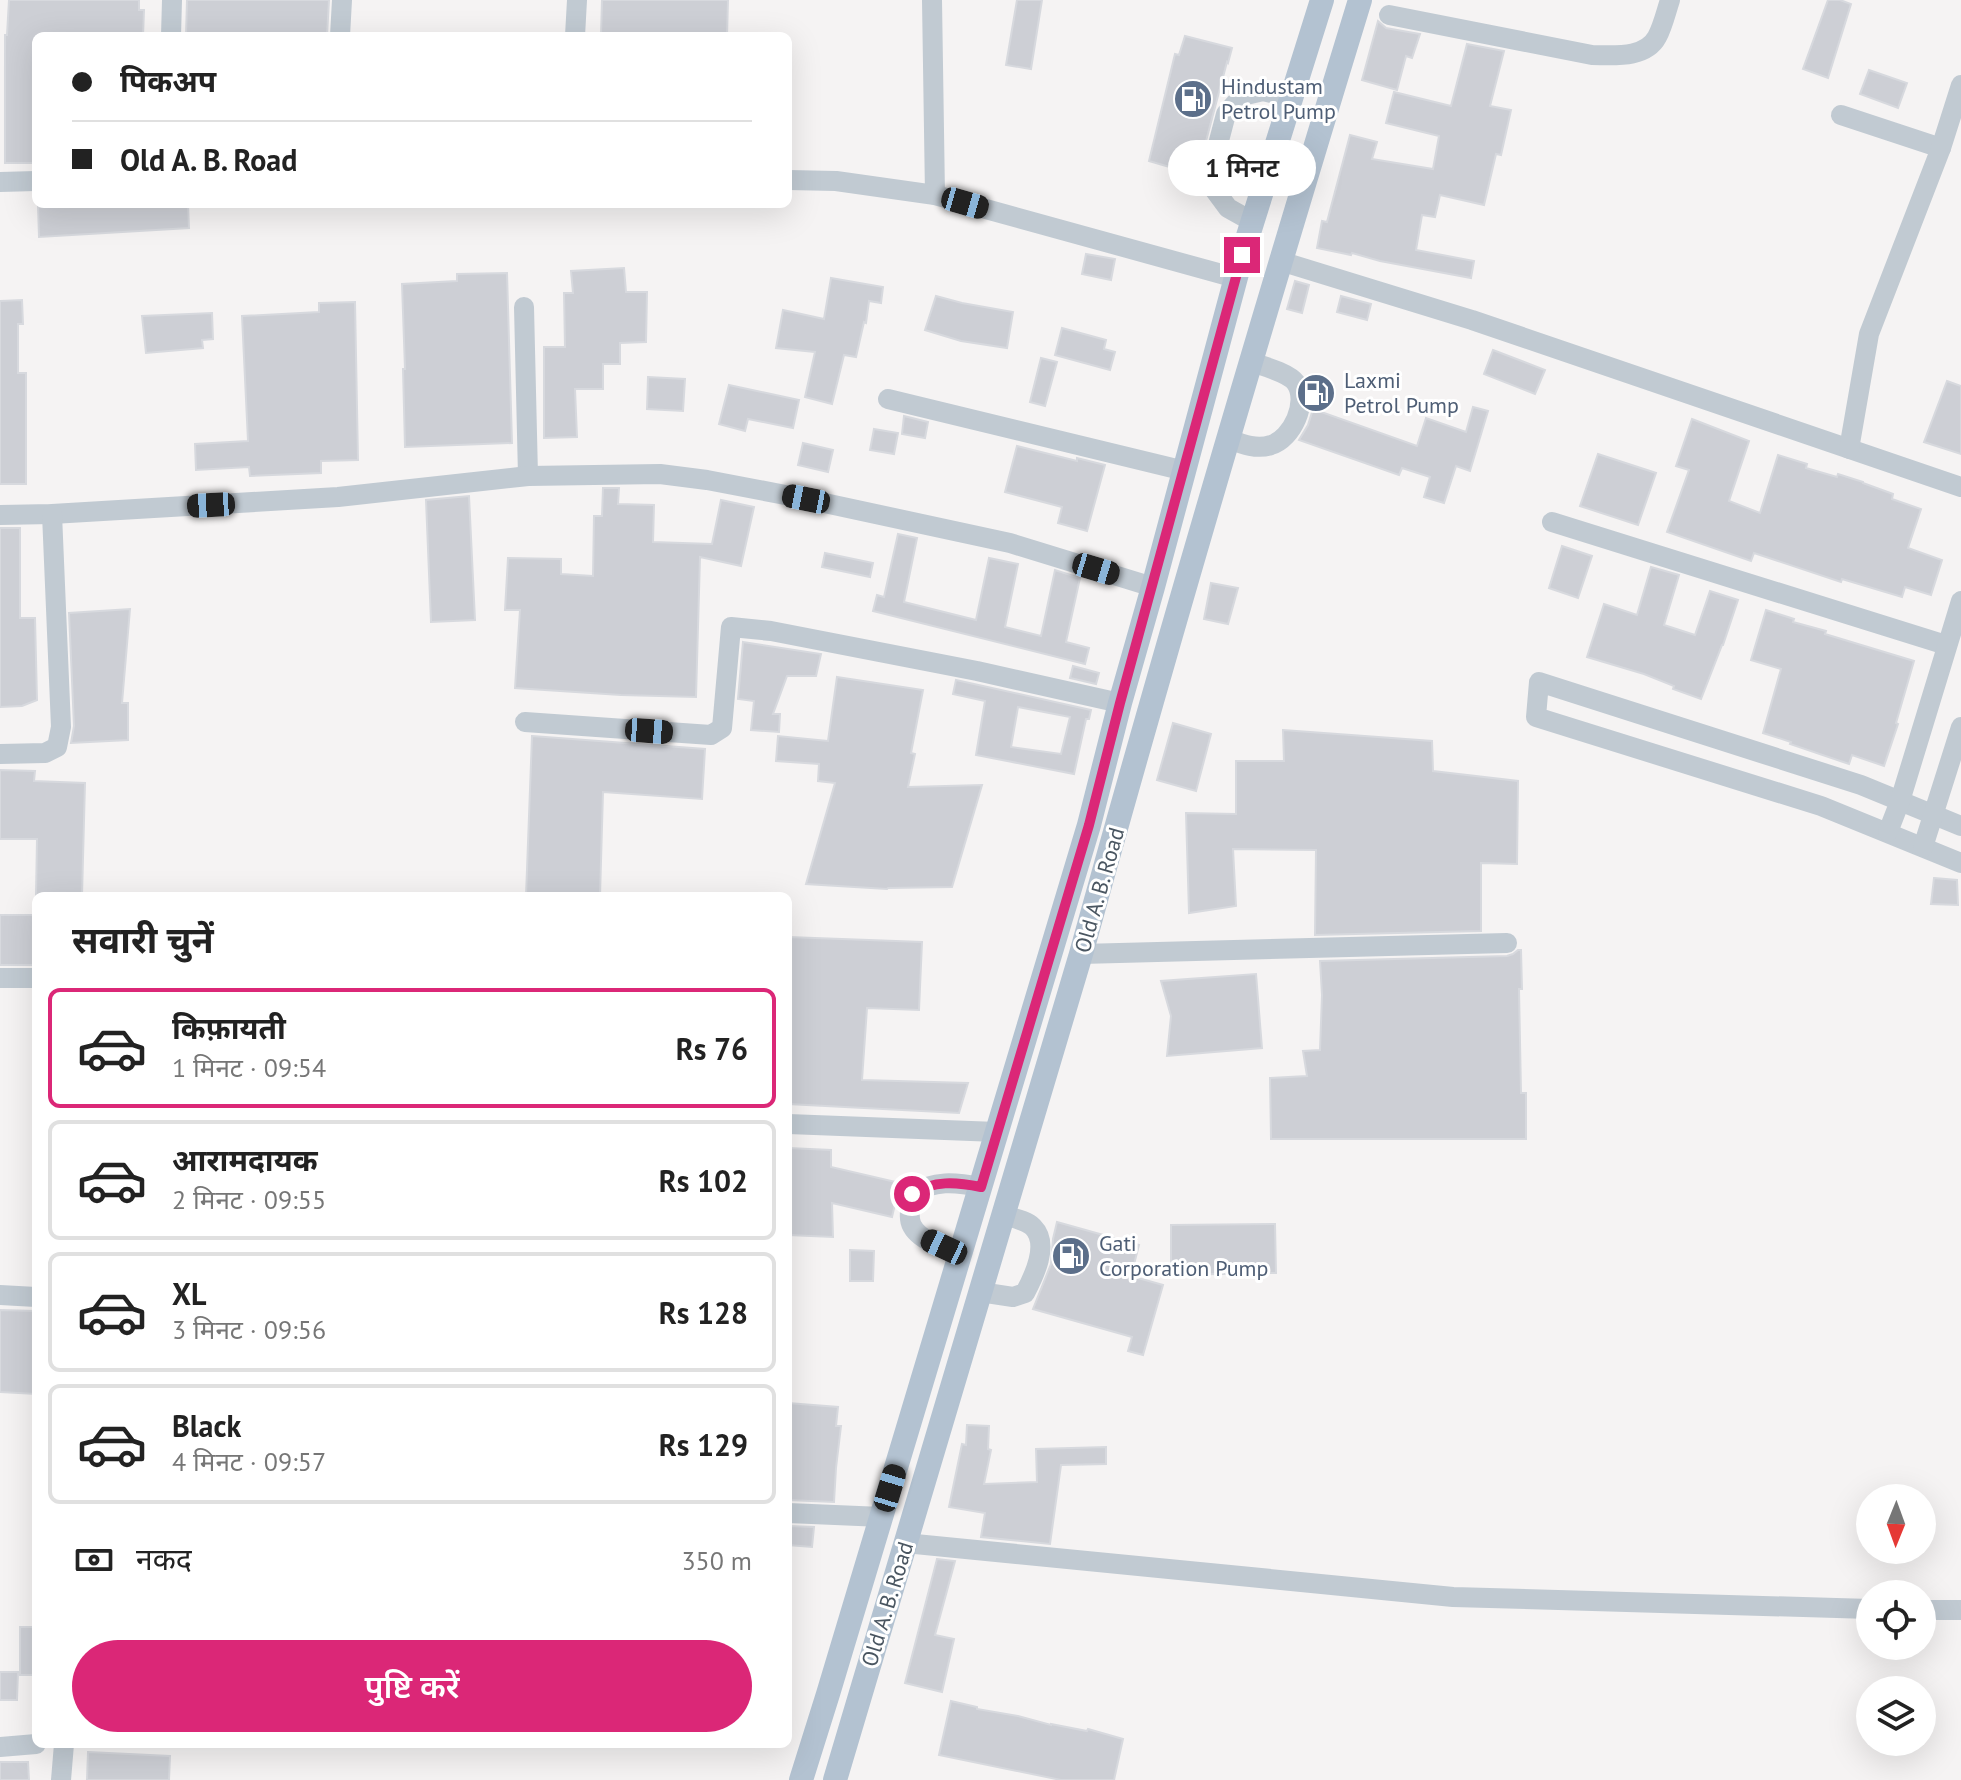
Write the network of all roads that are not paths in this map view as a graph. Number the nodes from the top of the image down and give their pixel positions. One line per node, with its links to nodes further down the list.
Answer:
1 (172, 0): 9 (street)
2 (342, 0): 10 (street)
3 (577, 0): 11 (street)
4 (932, 0): 19 (street)
5 (1322, 0): 13 (main road, Old A. B. Road)
6 (1360, 0): 21 (main road, Old A. B. Road)
7 (1670, 0): 8 (street)
8 (1389, 15)
9 (171, 32)
10 (340, 32)
11 (575, 32)
12 (1961, 85): 15 (street)
13 (1292, 98): 20 (main road, Old A. B. Road); 20 (street)
14 (1841, 115): 15 (street)
15 (1941, 148): 27 (street)
16 (792, 180): 19 (street)
17 (32, 181): 18 (street)
18 (0, 182)
19 (935, 195): 22 (street)
20 (1253, 222): 22 (main road, Old A. B. Road)
21 (1280, 261): 24 (main road, Old A. B. Road); 27 (street)
22 (1236, 278): 28 (main road, Old A. B. Road)
23 (524, 307): 29 (street)
24 (1251, 362): 26 (main road, Old A. B. Road); 26 (street)
25 (888, 399): 28 (street)
26 (1229, 439): 48 (main road, Old A. B. Road)
27 (1849, 449): 30 (street)
28 (1185, 471): 34 (main road, Old A. B. Road)
29 (528, 476): 31 (street); 34 (street)
30 (1961, 487)
31 (52, 514): 32 (street); 40 (street)
32 (0, 515)
33 (1552, 522): 36 (street)
34 (1153, 587): 37 (main road, Old A. B. Road)
35 (1961, 601): 36 (street)
36 (1946, 645): 41 (street)
37 (1120, 703): 38 (street); 52 (main road, Old A. B. Road)
38 (525, 722)
39 (1961, 727): 42 (street)
40 (0, 754)
41 (1900, 801): 42 (street); 44 (street); 44 (street)
42 (1935, 815): 43 (street); 45 (street)
43 (1961, 826)
44 (1888, 832): 45 (street)
45 (1923, 847): 46 (street)
46 (1961, 863)
47 (1507, 943): 48 (street)
48 (1081, 954): 54 (main road, Old A. B. Road)
49 (0, 978): 50 (street)
50 (32, 978)
51 (792, 1124): 52 (street)
52 (997, 1132): 53 (main road, Old A. B. Road)
53 (981, 1187): 55 (main road, Old A. B. Road); 55 (street)
54 (1003, 1215): 56 (main road, Old A. B. Road); 56 (street)
55 (960, 1255): 60 (main road, Old A. B. Road)
56 (980, 1292): 61 (main road, Old A. B. Road)
57 (0, 1295): 58 (street)
58 (32, 1297)
59 (792, 1513): 60 (street)
60 (882, 1517): 69 (main road, Old A. B. Road)
61 (905, 1543): 62 (street); 70 (main road, Old A. B. Road)
62 (1856, 1609)
63 (1936, 1610): 64 (street)
64 (1961, 1610)
65 (32, 1744): 66 (street)
66 (0, 1747)
67 (64, 1748): 68 (street)
68 (61, 1780)
69 (801, 1780)
70 (835, 1780)

